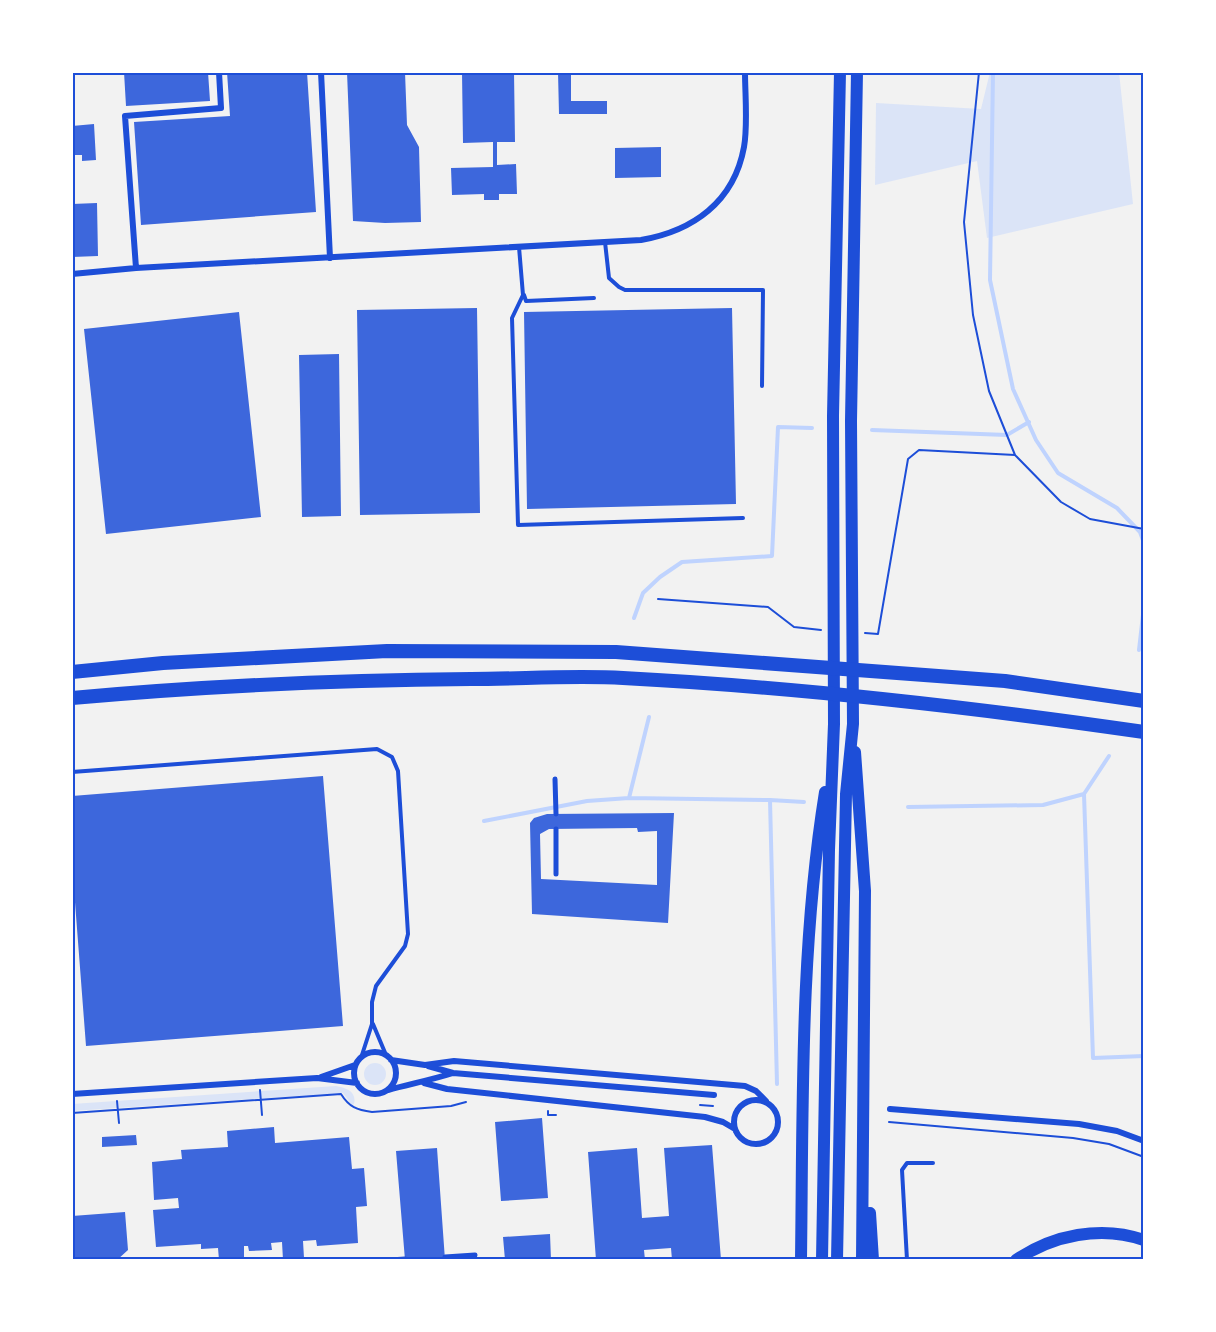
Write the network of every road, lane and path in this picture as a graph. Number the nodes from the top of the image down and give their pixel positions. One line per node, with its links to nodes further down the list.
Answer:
1 (219, 72): 10 (street)
2 (321, 72): 9 (street)
3 (745, 72): 7 (street)
4 (840, 72): 22 (highway)
5 (857, 72): 20 (highway)
6 (979, 72): 16 (path)
7 (605, 242): 8 (street); 14 (lane)
8 (519, 247): 9 (street); 12 (lane)
9 (330, 258): 10 (street)
10 (136, 268): 11 (street)
11 (72, 274)
12 (524, 295): 13 (lane); 15 (lane)
13 (594, 298)
14 (762, 386)
15 (743, 518)
16 (1144, 529)
17 (72, 672): 19 (highway)
18 (72, 698): 21 (highway)
19 (1144, 701)
20 (853, 724): 29 (highway); 57 (highway)
21 (1144, 732)
22 (833, 741): 55 (highway); 56 (highway)
23 (72, 772): 28 (lane)
24 (555, 779): 25 (street)
25 (556, 814)
26 (556, 829): 27 (street)
27 (556, 873)
28 (372, 1024): 30 (lane); 31 (lane)
29 (864, 1035): 58 (highway); 59 (highway)
30 (361, 1058): 31 (street); 32 (street)
31 (389, 1058): 33 (street); 38 (street)
32 (355, 1065): 35 (street); 36 (street)
33 (425, 1065): 34 (street); 41 (street)
34 (453, 1073): 37 (street); 40 (street)
35 (317, 1078): 36 (street); 39 (street)
36 (357, 1083): 38 (street)
37 (424, 1083): 38 (street); 46 (street)
38 (387, 1090)
39 (72, 1094)
40 (714, 1095)
41 (766, 1101): 46 (street); 46 (street)
42 (465, 1103): 44 (path)
43 (890, 1109): 47 (street)
44 (72, 1113)
45 (889, 1122): 48 (path)
46 (735, 1129)
47 (1144, 1142)
48 (1144, 1157)
49 (933, 1163): 60 (lane)
50 (1144, 1240): 61 (highway)
51 (475, 1255): 52 (street)
52 (445, 1257)
53 (405, 1259): 54 (street)
54 (390, 1260)
55 (801, 1260)
56 (822, 1260)
57 (837, 1260)
58 (862, 1260)
59 (873, 1260)
60 (907, 1260)
61 (1016, 1260)

